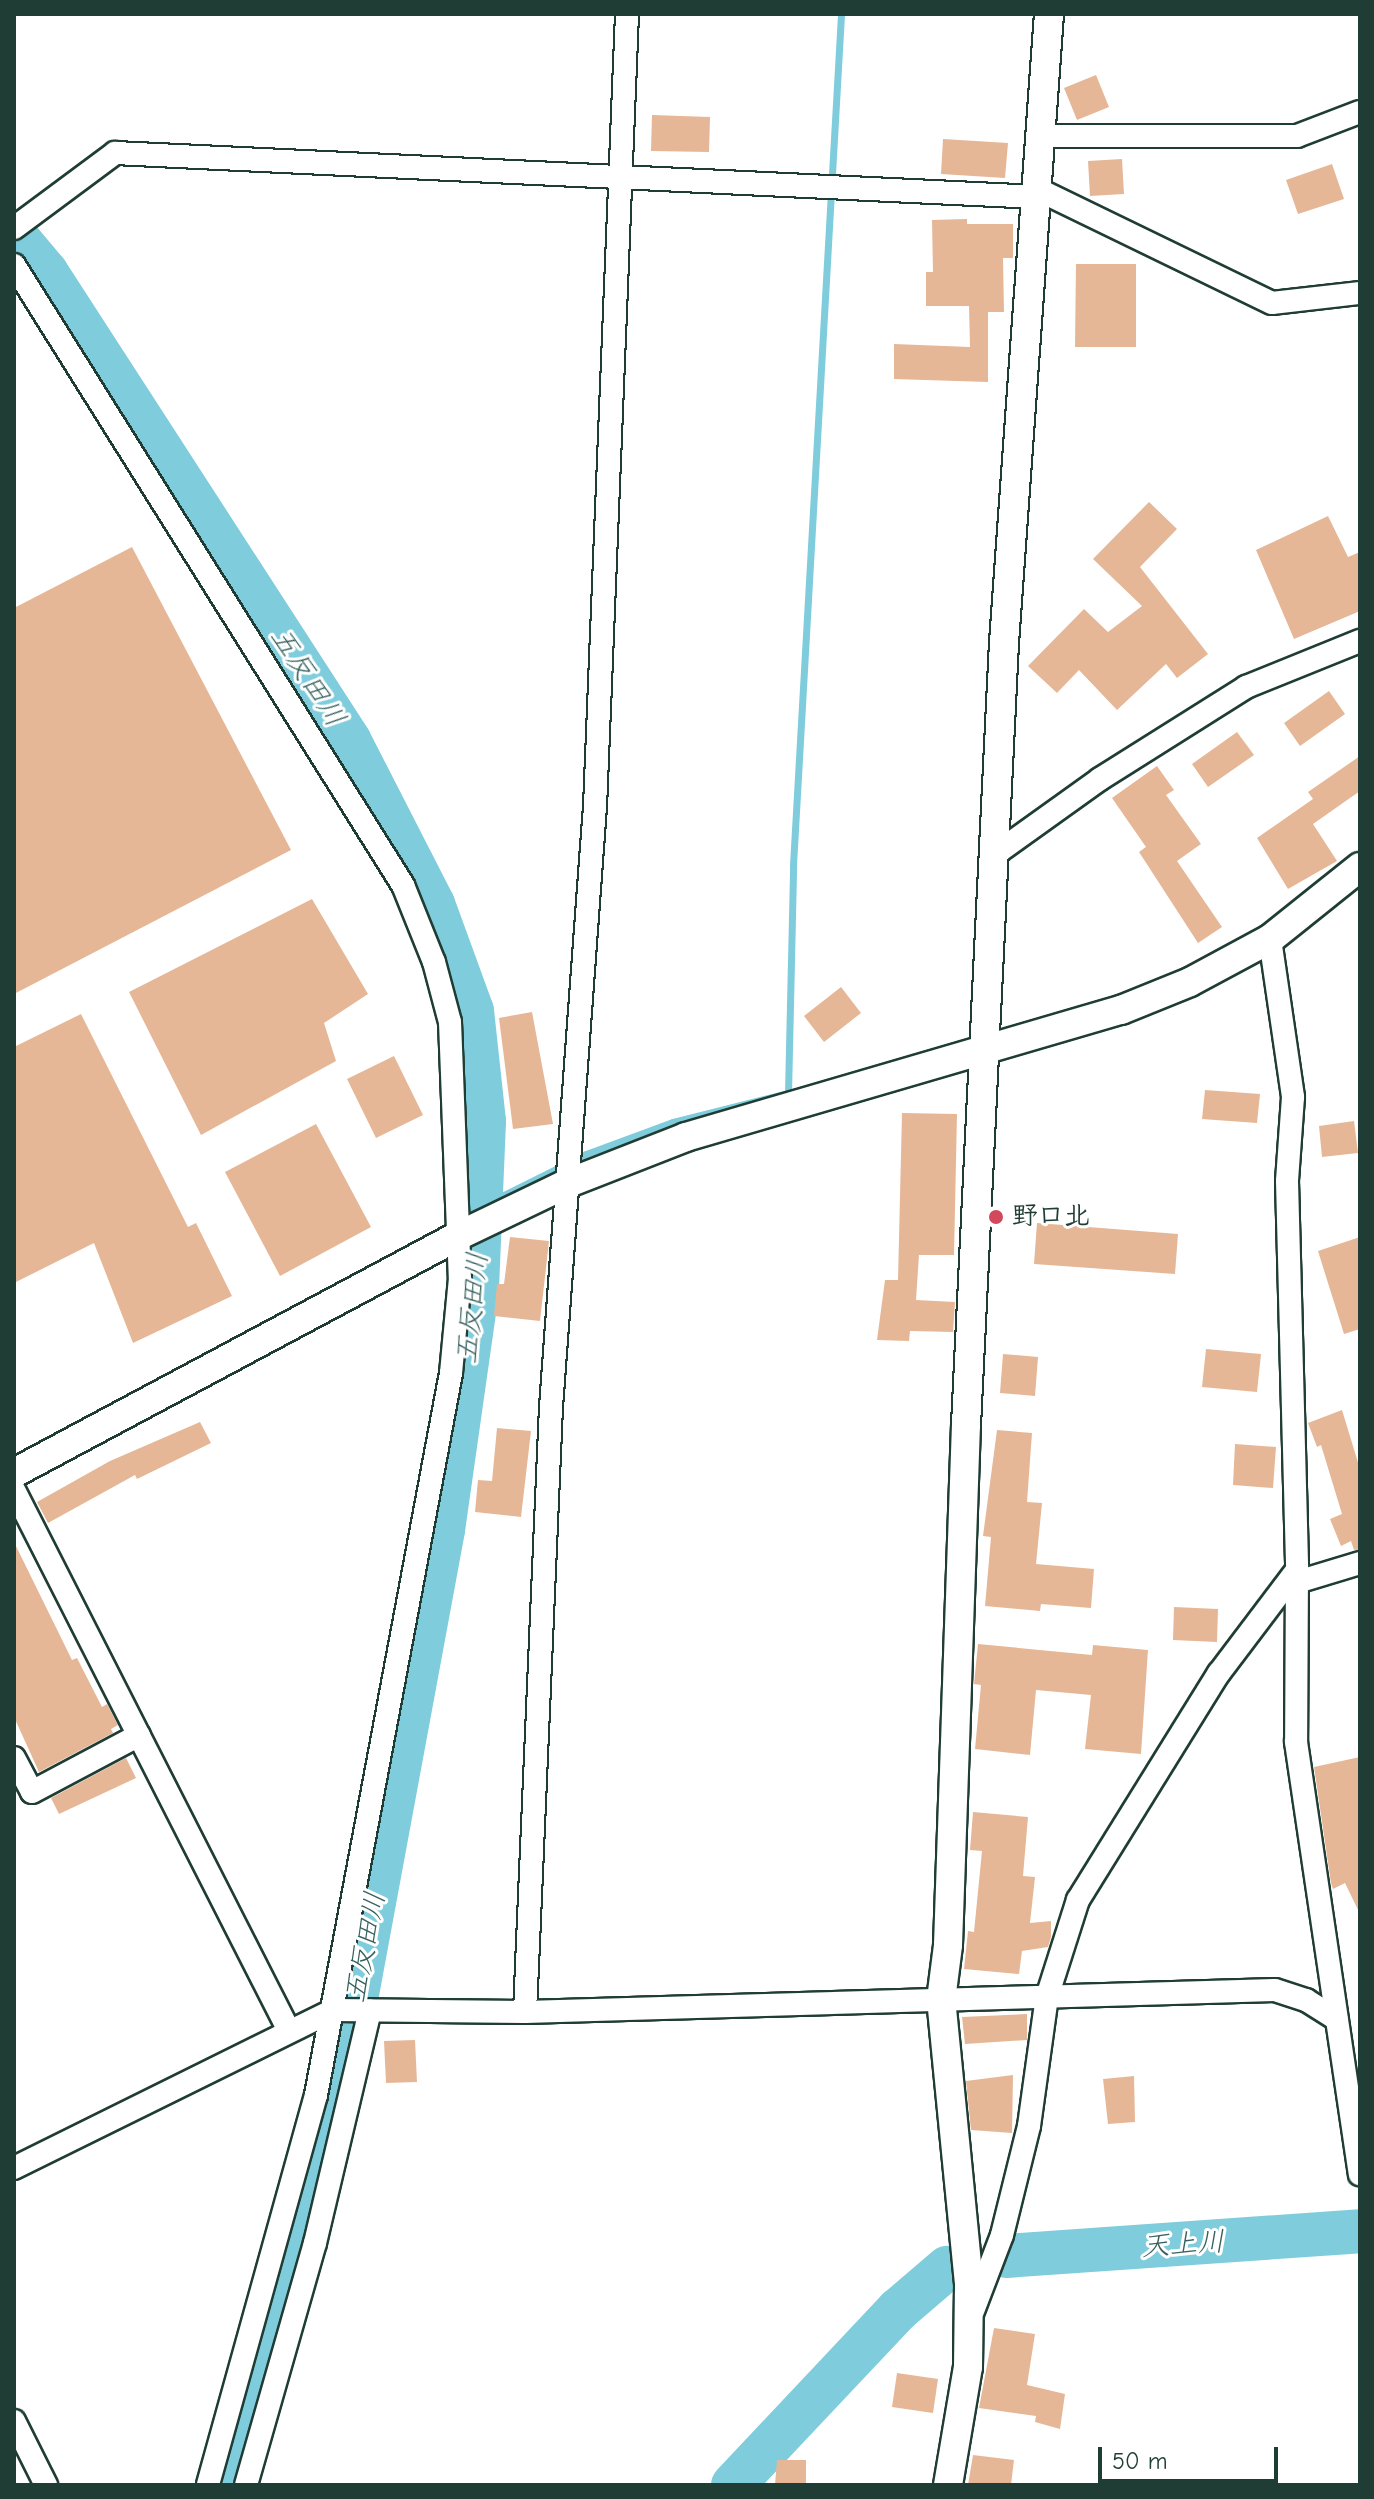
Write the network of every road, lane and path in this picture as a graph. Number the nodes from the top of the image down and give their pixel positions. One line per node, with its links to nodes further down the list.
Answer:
1 (627, 14): 5 (street)
2 (1049, 14): 4 (street)
3 (1360, 112): 4 (street)
4 (1044, 136): 6 (street)
5 (617, 179): 6 (street); 7 (street); 15 (street)
6 (1037, 193): 9 (street); 11 (street)
7 (16, 225)
8 (14, 265): 16 (street)
9 (1360, 293)
10 (1360, 641): 11 (street)
11 (994, 855): 14 (street)
12 (1360, 867): 13 (street)
13 (1270, 939): 14 (street); 20 (street)
14 (986, 1049): 15 (street); 24 (street)
15 (567, 1170): 16 (street); 27 (street)
16 (475, 1229): 17 (street); 25 (street)
17 (14, 1473)
18 (14, 1490): 21 (street)
19 (1360, 1563): 20 (street)
20 (1297, 1576): 23 (street); 29 (street)
21 (139, 1735): 22 (street); 28 (street)
22 (14, 1758)
23 (1047, 1997): 24 (street); 29 (street); 32 (street)
24 (941, 2000): 27 (street); 32 (street)
25 (335, 2010): 26 (street); 28 (street); 35 (street)
26 (369, 2010): 27 (street); 36 (street)
27 (525, 2012)
28 (288, 2029): 30 (street)
29 (1346, 2031): 31 (street)
30 (14, 2168)
31 (1360, 2174)
32 (969, 2324): 37 (street)
33 (14, 2421): 34 (street)
34 (46, 2485)
35 (208, 2485)
36 (246, 2485)
37 (948, 2485)

